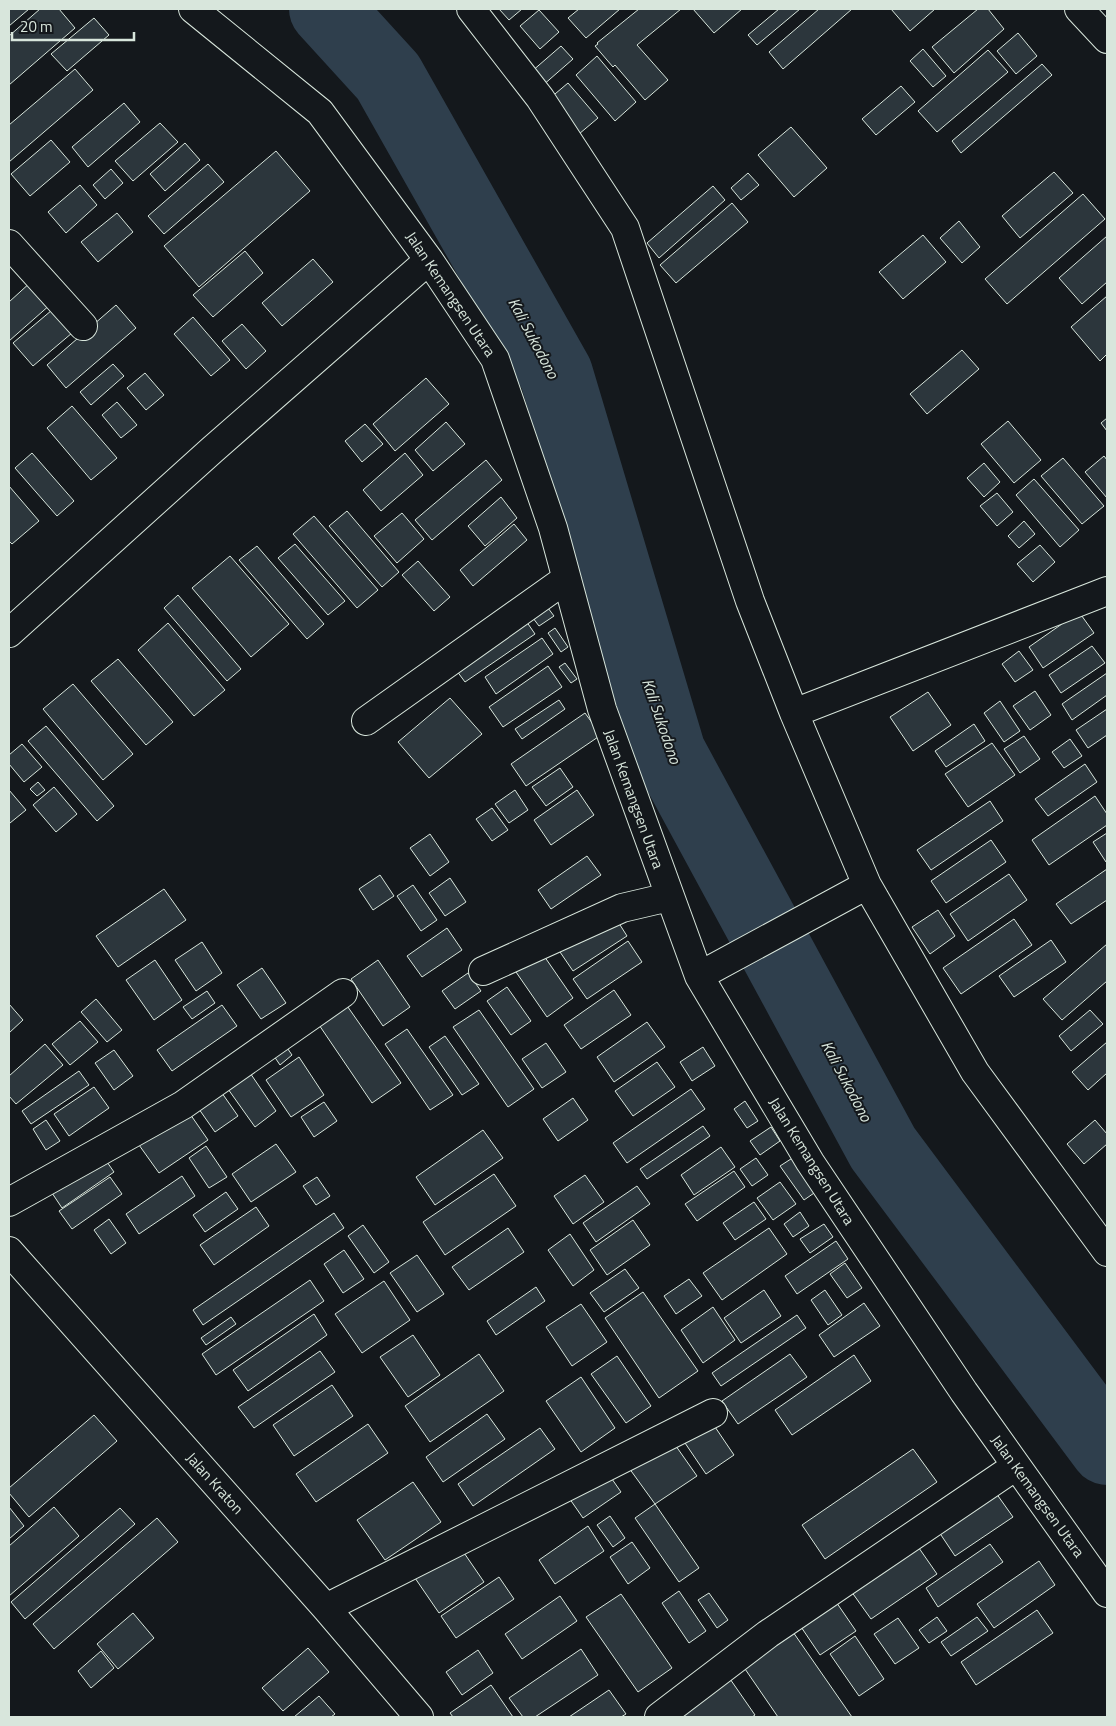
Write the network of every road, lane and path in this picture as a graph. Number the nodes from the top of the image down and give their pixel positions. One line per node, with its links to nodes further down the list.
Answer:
1 (193, 9): 6 (street, Jalan Kemangsen Utara)
2 (472, 9): 11 (street)
3 (1079, 9): 4 (street)
4 (1107, 39)
5 (9, 244): 7 (street)
6 (430, 260): 8 (street, Jalan Kemangsen Utara); 10 (street)
7 (83, 326)
8 (566, 579): 12 (street); 14 (street, Jalan Kemangsen Utara)
9 (1107, 592): 11 (street)
10 (9, 633)
11 (794, 713): 13 (street)
12 (366, 721)
13 (867, 885): 16 (street); 20 (street)
14 (669, 897): 15 (street); 16 (street, Jalan Kemangsen Utara)
15 (483, 971)
16 (699, 976): 22 (street, Jalan Kemangsen Utara)
17 (342, 993): 18 (street)
18 (9, 1202)
19 (9, 1251): 24 (street, Jalan Kraton)
20 (1107, 1252)
21 (713, 1414): 24 (street)
22 (1016, 1466): 23 (street, Jalan Kemangsen Utara); 26 (street)
23 (1107, 1593)
24 (326, 1608): 25 (street, Jalan Kraton)
25 (419, 1717)
26 (659, 1717)

